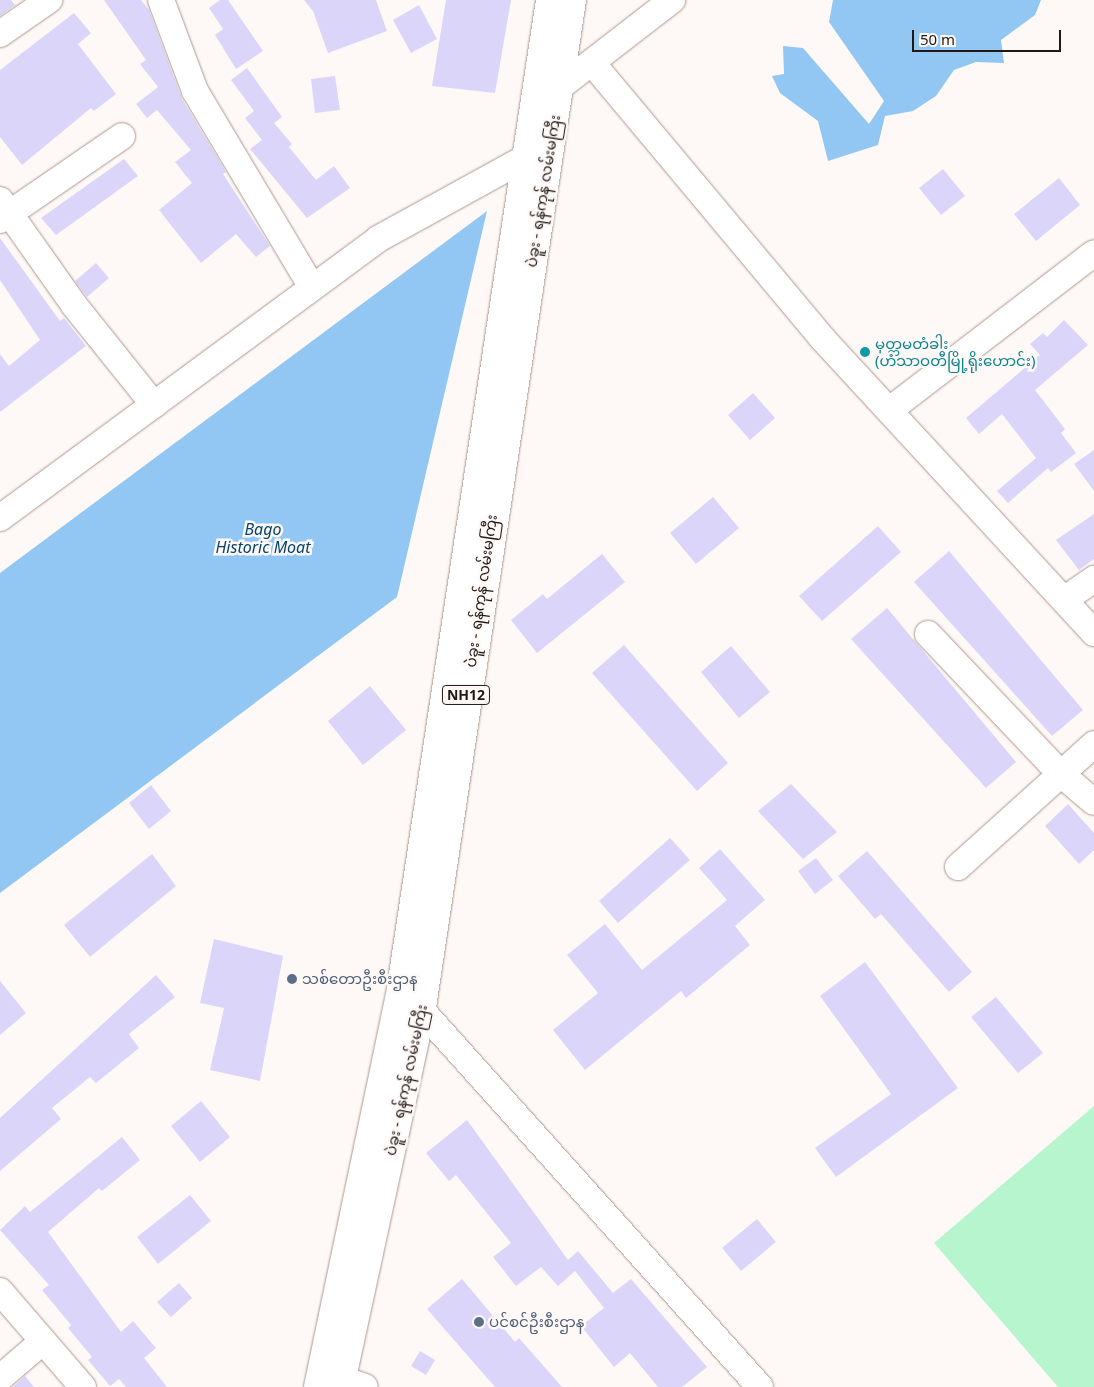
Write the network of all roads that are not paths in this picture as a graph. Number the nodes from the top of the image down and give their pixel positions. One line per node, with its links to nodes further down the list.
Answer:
1 (49, 0): 6 (street)
2 (161, 0): 13 (street)
3 (550, 0): 8 (highway, ပဲခူး - ရန်ကုန် လမ်းမကြီး / NH12)
4 (572, 0): 8 (highway, ပဲခူး - ရန်ကုန် လမ်းမကြီး / NH12)
5 (672, 0): 7 (street)
6 (0, 34)
7 (593, 64): 8 (street); 15 (street)
8 (548, 97): 10 (highway, ပဲခူး - ရန်ကုန် လမ်းမကြီး / NH12)
9 (122, 136): 11 (street)
10 (539, 151): 13 (street); 25 (highway, ပဲခူး - ရန်ကုန် လမ်းမကြီး / NH12); 26 (highway, ပဲခူး - ရန်ကုန် လမ်းမကြီး / NH12)
11 (2, 211): 14 (street)
12 (1094, 253): 15 (street)
13 (312, 287): 14 (street)
14 (154, 405): 16 (street)
15 (891, 409): 18 (street)
16 (0, 518)
17 (1094, 578): 18 (street)
18 (1064, 600): 19 (street)
19 (1094, 632)
20 (928, 634): 22 (street)
21 (1094, 744): 22 (street)
22 (1061, 774): 23 (street); 24 (street)
23 (1094, 802)
24 (958, 867)
25 (401, 988): 26 (street); 30 (highway, ပဲခူး - ရန်ကုန် လမ်းမကြီး / NH12)
26 (422, 1007): 30 (highway, ပဲခူး - ရန်ကုန် လမ်းမကြီး / NH12); 32 (street)
27 (0, 1291): 28 (street)
28 (42, 1342): 29 (street); 31 (street)
29 (0, 1378)
30 (337, 1382)
31 (83, 1387)
32 (760, 1387)

